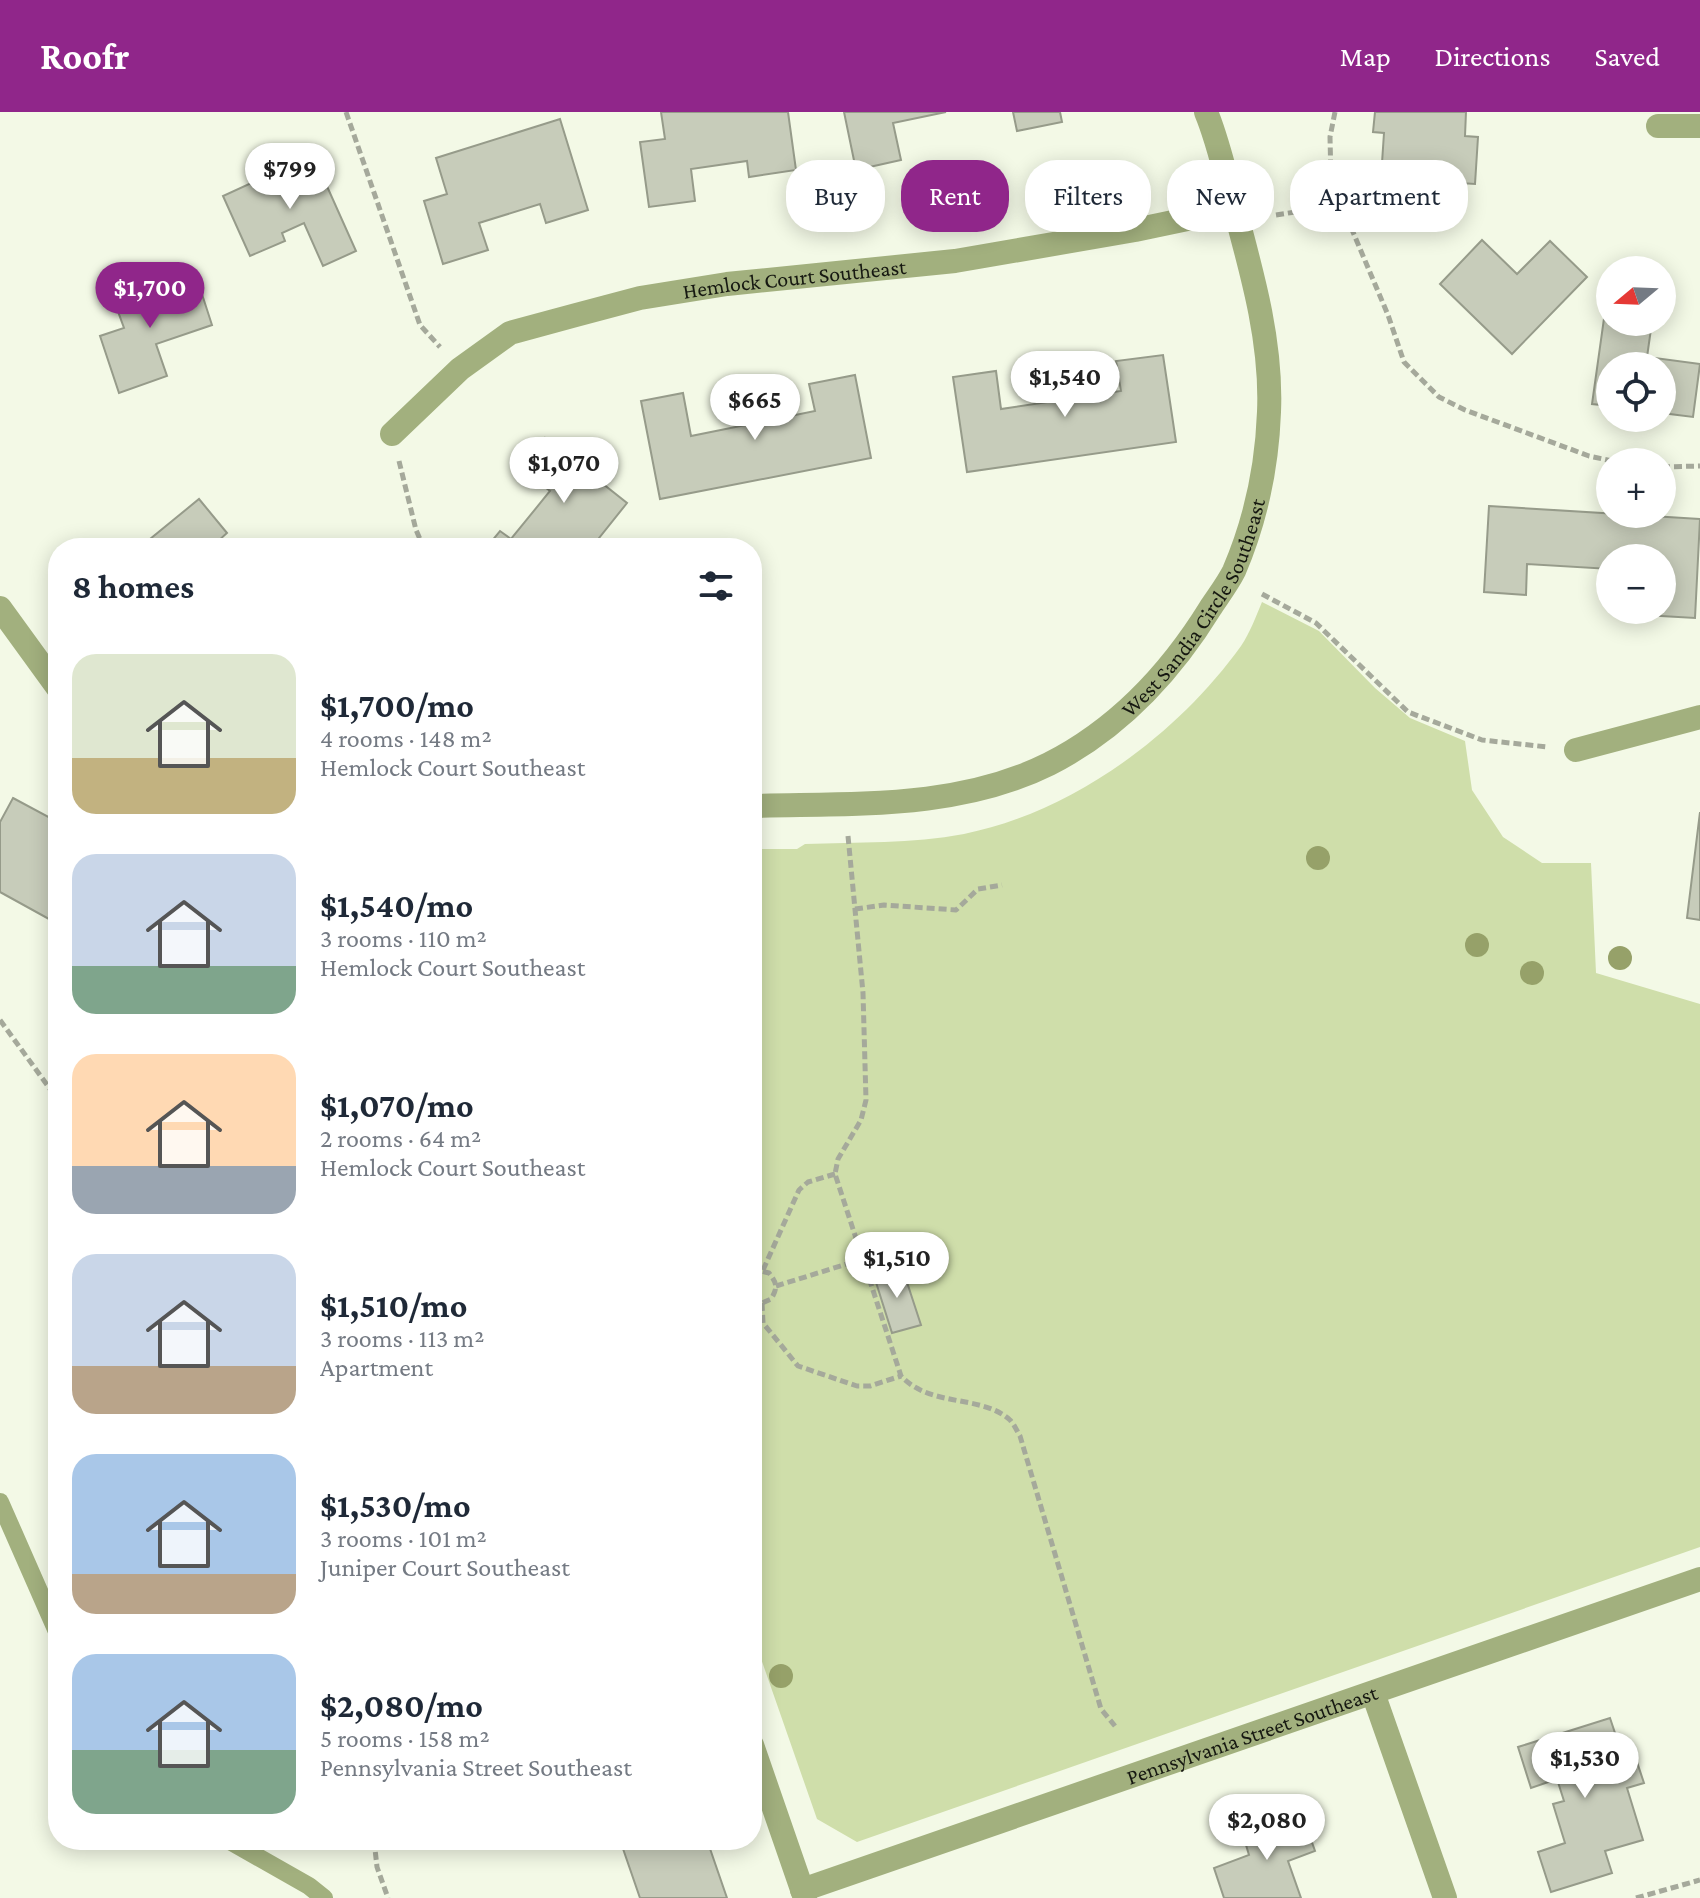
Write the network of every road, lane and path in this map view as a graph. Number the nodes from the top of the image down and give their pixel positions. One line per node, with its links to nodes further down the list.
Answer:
1 (346, 112): 13 (path)
2 (1206, 112): 6 (street, West Sandia Circle Southeast)
3 (1335, 112): 7 (path)
4 (1658, 126): 5 (street)
5 (1700, 126)
6 (1220, 160)
7 (1331, 160)
8 (1290, 213): 9 (path)
9 (1276, 215)
10 (1167, 223): 13 (street, Hemlock Court Southeast)
11 (1241, 232): 24 (street, West Sandia Circle Southeast)
12 (1352, 232): 15 (path)
13 (460, 369): 14 (street, Hemlock Court Southeast)
14 (392, 434): 18 (path)
15 (1596, 458)
16 (1700, 466): 17 (path)
17 (1676, 467)
18 (420, 538)
19 (1262, 594): 23 (path)
20 (0, 608): 21 (street)
21 (48, 674)
22 (1700, 717): 23 (street)
23 (1576, 750)
24 (762, 806)
25 (848, 836): 27 (path)
26 (1002, 885): 27 (path)
27 (855, 909): 30 (path)
28 (0, 1020): 29 (path)
29 (48, 1086)
30 (835, 1174): 31 (path); 32 (path)
31 (863, 1259): 33 (path); 35 (path)
32 (763, 1270): 33 (path)
33 (776, 1286): 34 (path)
34 (762, 1303): 35 (path)
35 (901, 1376): 40 (path)
36 (0, 1502): 38 (lane)
37 (1700, 1579): 39 (street, Pennsylvania Street Southeast)
38 (48, 1611)
39 (1373, 1693): 45 (street, Pennsylvania Street Southeast); 48 (street)
40 (1115, 1726)
41 (762, 1774): 45 (street)
42 (246, 1850): 46 (lane)
43 (375, 1850): 47 (path)
44 (1700, 1880): 49 (path)
45 (803, 1894)
46 (324, 1898)
47 (388, 1898)
48 (1445, 1898)
49 (1636, 1898)

